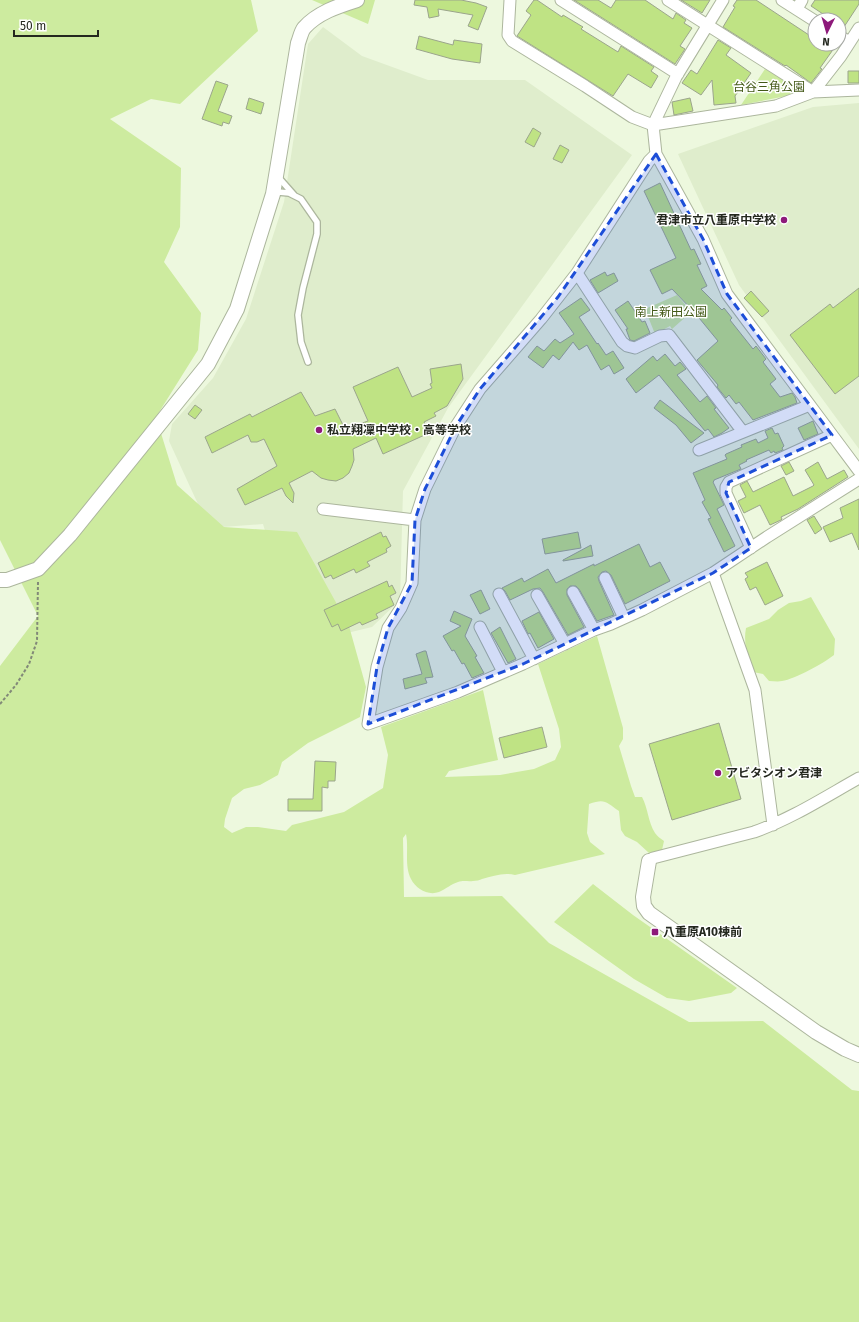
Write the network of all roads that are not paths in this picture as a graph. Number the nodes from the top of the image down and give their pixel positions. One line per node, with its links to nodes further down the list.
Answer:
1 (357, 0): 18 (street)
2 (510, 0): 16 (street)
3 (560, 0): 13 (street)
4 (668, 0): 9 (street)
5 (723, 0): 9 (street)
6 (782, 0): 7 (street)
7 (800, 5): 8 (street)
8 (807, 12)
9 (708, 25): 13 (street); 15 (street)
10 (859, 28): 12 (street)
11 (847, 40): 12 (street)
12 (850, 42): 15 (street)
13 (678, 74): 16 (street)
14 (859, 90): 15 (street)
15 (814, 92): 16 (street)
16 (653, 125): 17 (street)
17 (656, 154): 21 (street); 23 (street)
18 (276, 174): 19 (street); 20 (lane)
19 (273, 194): 20 (lane); 34 (street)
20 (295, 196): 22 (lane)
21 (577, 273): 24 (street); 30 (street)
22 (308, 362)
23 (810, 405): 24 (street); 25 (street)
24 (743, 432): 26 (street)
25 (832, 435): 27 (street); 31 (street)
26 (699, 450)
27 (859, 471)
28 (859, 479): 31 (street)
29 (323, 509): 30 (street)
30 (416, 520): 43 (street)
31 (751, 548): 32 (street)
32 (713, 574): 38 (street); 45 (street)
33 (605, 578): 38 (street)
34 (0, 580)
35 (573, 592): 40 (street)
36 (499, 594): 42 (street)
37 (537, 595): 41 (street)
38 (624, 618): 40 (street)
39 (480, 627): 43 (street)
40 (594, 630): 41 (street)
41 (565, 644): 42 (street)
42 (534, 659): 43 (street)
43 (503, 672)
44 (859, 778): 45 (street)
45 (773, 825): 46 (street)
46 (649, 861): 47 (street)
47 (859, 1055)

